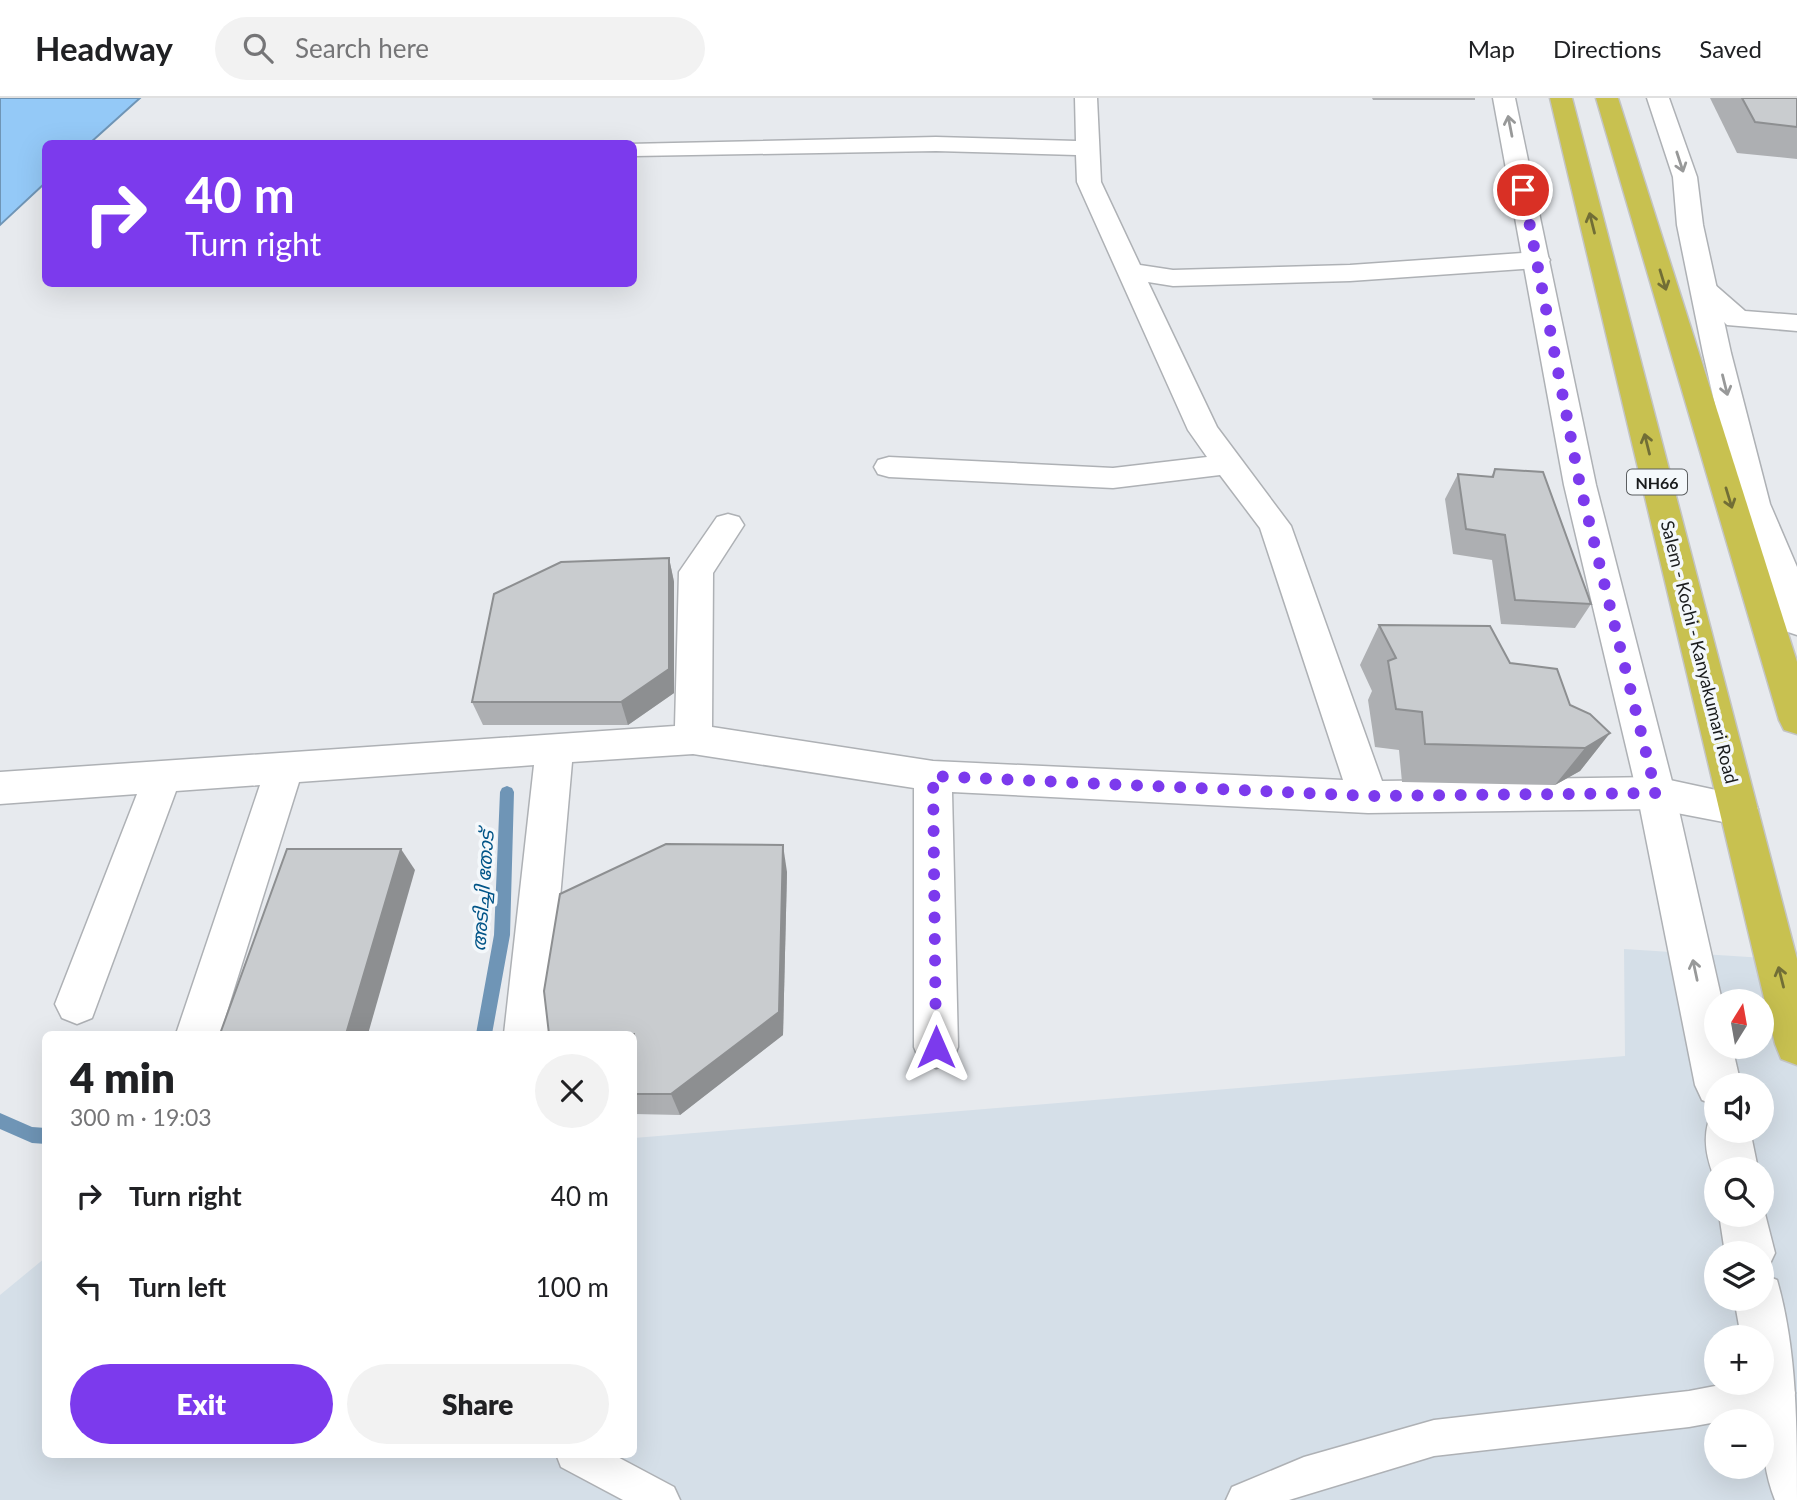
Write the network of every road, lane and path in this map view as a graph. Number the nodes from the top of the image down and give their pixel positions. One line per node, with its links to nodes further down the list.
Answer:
1 (1086, 98): 6 (street)
2 (1504, 98): 8 (street, one-way to 2)
3 (1561, 98): 25 (highway, Salem - Kochi - Kanyakumari Road / NH66, one-way to 3)
4 (1607, 98): 16 (highway, one-way to 16)
5 (1658, 98): 10 (street, one-way to 10)
6 (1088, 148): 7 (street); 9 (street)
7 (637, 149)
8 (1537, 260): 9 (street); 23 (street)
9 (1130, 271): 12 (street)
10 (1705, 290): 11 (street); 15 (street, one-way to 15)
11 (1797, 323)
12 (1228, 464): 13 (street); 24 (street)
13 (889, 467)
14 (728, 525): 17 (street)
15 (1797, 622)
16 (1797, 720)
17 (693, 739): 18 (street); 20 (street)
18 (555, 748): 19 (street); 28 (street)
19 (285, 766): 21 (street); 27 (street)
20 (933, 776): 24 (street); 30 (street)
21 (162, 778): 22 (street); 26 (street)
22 (0, 788)
23 (1656, 793): 24 (street); 25 (street); 31 (street, one-way to 23)
24 (1368, 796)
25 (1739, 809): 29 (highway, Salem - Kochi - Kanyakumari Road / NH66, one-way to 25)
26 (77, 1004)
27 (199, 1031)
28 (526, 1031)
29 (1797, 1044)
30 (936, 1047)
31 (1715, 1073)
32 (1761, 1311): 33 (street)
33 (1777, 1393): 35 (street); 37 (lane)
34 (581, 1458): 36 (lane)
35 (1797, 1487)
36 (661, 1500)
37 (1245, 1500)

